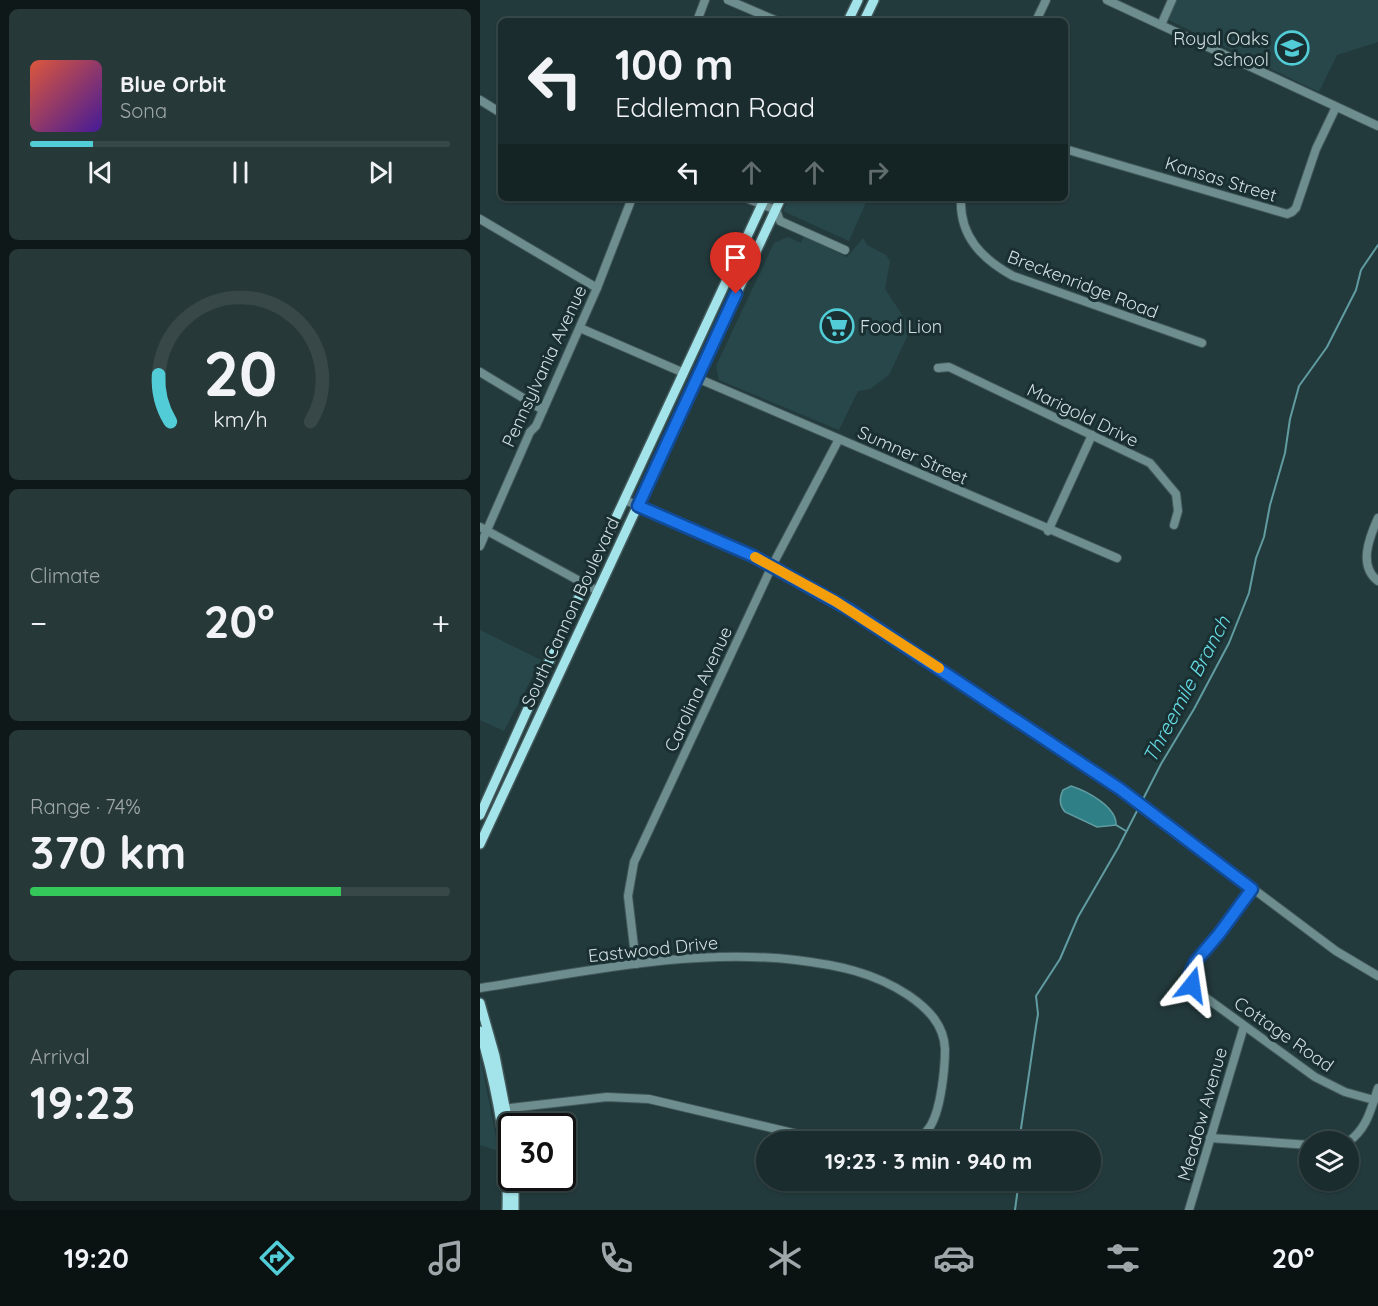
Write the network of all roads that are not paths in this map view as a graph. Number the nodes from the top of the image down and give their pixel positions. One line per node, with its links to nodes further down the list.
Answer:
1 (705, 0): 8 (street)
2 (728, 0): 9 (street)
3 (858, 0): 10 (main road)
4 (874, 0): 11 (main road)
5 (1046, 0): 12 (street)
6 (1107, 0): 13 (street)
7 (1172, 0): 13 (street)
8 (698, 18)
9 (770, 18)
10 (849, 18)
11 (865, 18)
12 (1037, 18)
13 (1161, 25): 15 (street)
14 (480, 99): 16 (street)
15 (1336, 107): 17 (street); 18 (street, Kansas Street)
16 (498, 111)
17 (1378, 126)
18 (1068, 150)
19 (631, 201): 26 (street, Pennsylvania Avenue)
20 (764, 201): 23 (street); 31 (main road, South Cannon Boulevard)
21 (780, 201): 23 (main road, South Cannon Boulevard)
22 (961, 201): 28 (street, Breckenridge Road)
23 (776, 210): 25 (street); 32 (main road, South Cannon Boulevard)
24 (480, 219): 26 (street)
25 (845, 250)
26 (597, 288): 27 (street, Pennsylvania Avenue)
27 (580, 328): 31 (street); 33 (street, Pennsylvania Avenue)
28 (1202, 343)
29 (938, 368): 34 (street, Marigold Drive)
30 (480, 372): 33 (street)
31 (684, 373): 36 (main road, South Cannon Boulevard)
32 (697, 378): 35 (street, Sumner Street); 37 (main road, South Cannon Boulevard)
33 (543, 410): 40 (street, Pennsylvania Avenue)
34 (1092, 435): 39 (street, Marigold Drive); 41 (street)
35 (839, 439): 41 (street, Sumner Street); 44 (street, Carolina Avenue)
36 (625, 500): 37 (street); 46 (main road, South Cannon Boulevard)
37 (638, 506): 44 (street); 47 (main road, South Cannon Boulevard)
38 (1378, 518): 45 (street)
39 (1174, 525)
40 (484, 529): 42 (street, Pennsylvania Avenue); 46 (street)
41 (1048, 531): 43 (street, Sumner Street)
42 (480, 546)
43 (1116, 558)
44 (772, 566): 50 (street); 51 (street, Carolina Avenue)
45 (1378, 581)
46 (585, 584): 47 (street); 48 (main road, South Cannon Boulevard)
47 (598, 591): 49 (main road, South Cannon Boulevard)
48 (480, 815)
49 (480, 844)
50 (1252, 889): 52 (street); 55 (street, Cottage Road)
51 (636, 964): 53 (street, Eastwood Drive); 62 (street, Eastwood Drive)
52 (1378, 976)
53 (480, 988)
54 (480, 1004): 59 (main road)
55 (1244, 1026): 58 (street, Cottage Road); 64 (street, Meadow Avenue)
56 (480, 1032): 59 (main road)
57 (1378, 1088): 58 (street)
58 (1374, 1100): 63 (street)
59 (503, 1109): 60 (main road); 61 (street); 67 (main road)
60 (504, 1113)
61 (784, 1131)
62 (927, 1131)
63 (1359, 1133)
64 (1210, 1138): 65 (street); 69 (street, Meadow Avenue)
65 (1299, 1144)
66 (514, 1191): 68 (main road)
67 (507, 1210)
68 (514, 1210)
69 (1190, 1210)

